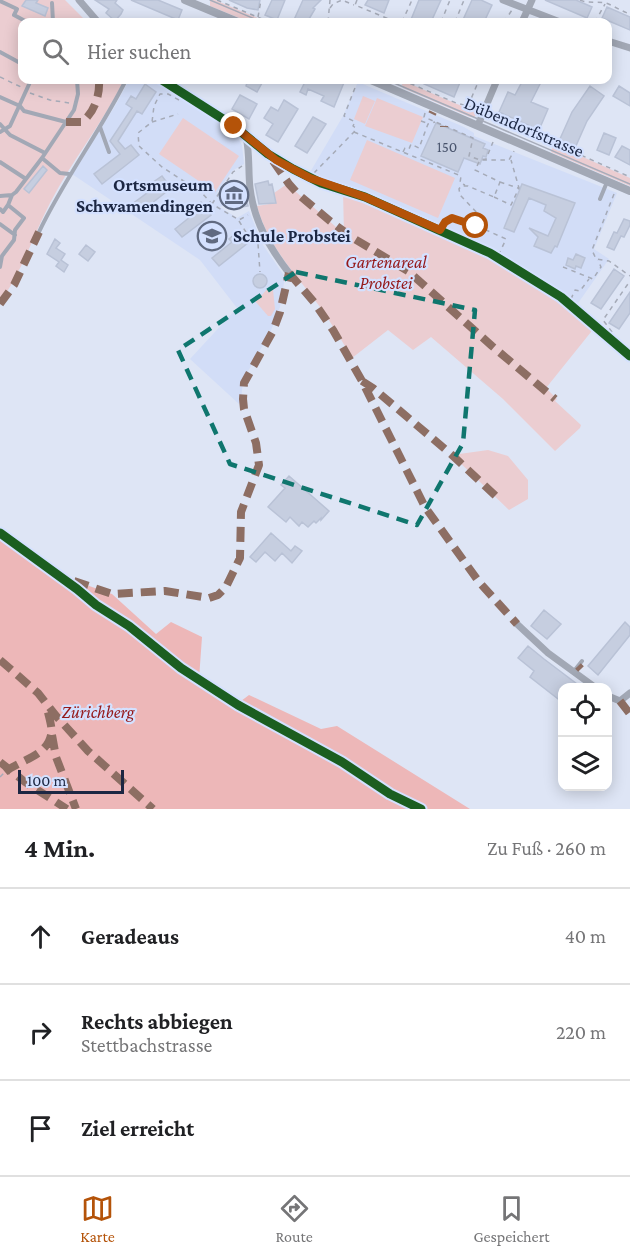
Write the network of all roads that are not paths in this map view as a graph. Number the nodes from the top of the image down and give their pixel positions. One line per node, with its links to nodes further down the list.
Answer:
1 (14, 0): 8 (lane)
2 (79, 0): 12 (street)
3 (185, 0): 13 (street)
4 (503, 0): 9 (street)
5 (532, 0): 9 (street)
6 (0, 1): 8 (lane)
7 (52, 3): 11 (lane)
8 (11, 6): 10 (lane)
9 (527, 10): 14 (street); 15 (street)
10 (20, 18)
11 (53, 18)
12 (95, 18)
13 (228, 18)
14 (521, 18)
15 (549, 18)
16 (612, 42): 17 (street)
17 (630, 48)
18 (0, 52): 19 (lane)
19 (18, 62)
20 (29, 84): 27 (lane)
21 (77, 84): 28 (lane)
22 (124, 84): 31 (lane)
23 (168, 84): 34 (street)
24 (381, 84): 30 (street, Dübendorfstrasse)
25 (495, 84): 30 (street)
26 (0, 97): 27 (lane)
27 (20, 106): 28 (lane); 32 (lane)
28 (66, 122): 36 (lane)
29 (0, 124): 32 (lane)
30 (478, 125): 41 (street, Dübendorfstrasse)
31 (100, 126): 35 (lane); 39 (lane)
32 (5, 129): 33 (lane); 36 (lane)
33 (0, 132)
34 (246, 136): 53 (street); 54 (street)
35 (109, 152)
36 (45, 153): 37 (lane)
37 (42, 158): 39 (lane); 40 (lane)
38 (0, 162): 40 (lane)
39 (70, 174): 49 (lane)
40 (26, 179): 43 (lane)
41 (607, 181): 42 (street, Dübendorfstrasse); 45 (lane)
42 (630, 190)
43 (12, 195): 44 (lane); 46 (lane)
44 (0, 196)
45 (600, 199)
46 (8, 205): 47 (lane); 50 (lane)
47 (0, 209)
48 (0, 224): 50 (lane)
49 (39, 232)
50 (15, 236): 51 (lane)
51 (1, 260): 52 (lane)
52 (0, 267)
53 (289, 273)
54 (548, 288): 55 (lane)
55 (630, 356)
56 (517, 624): 58 (street)
57 (582, 661): 58 (lane)
58 (574, 671): 59 (street)
59 (590, 683)
60 (630, 693): 61 (street)
61 (612, 698)

